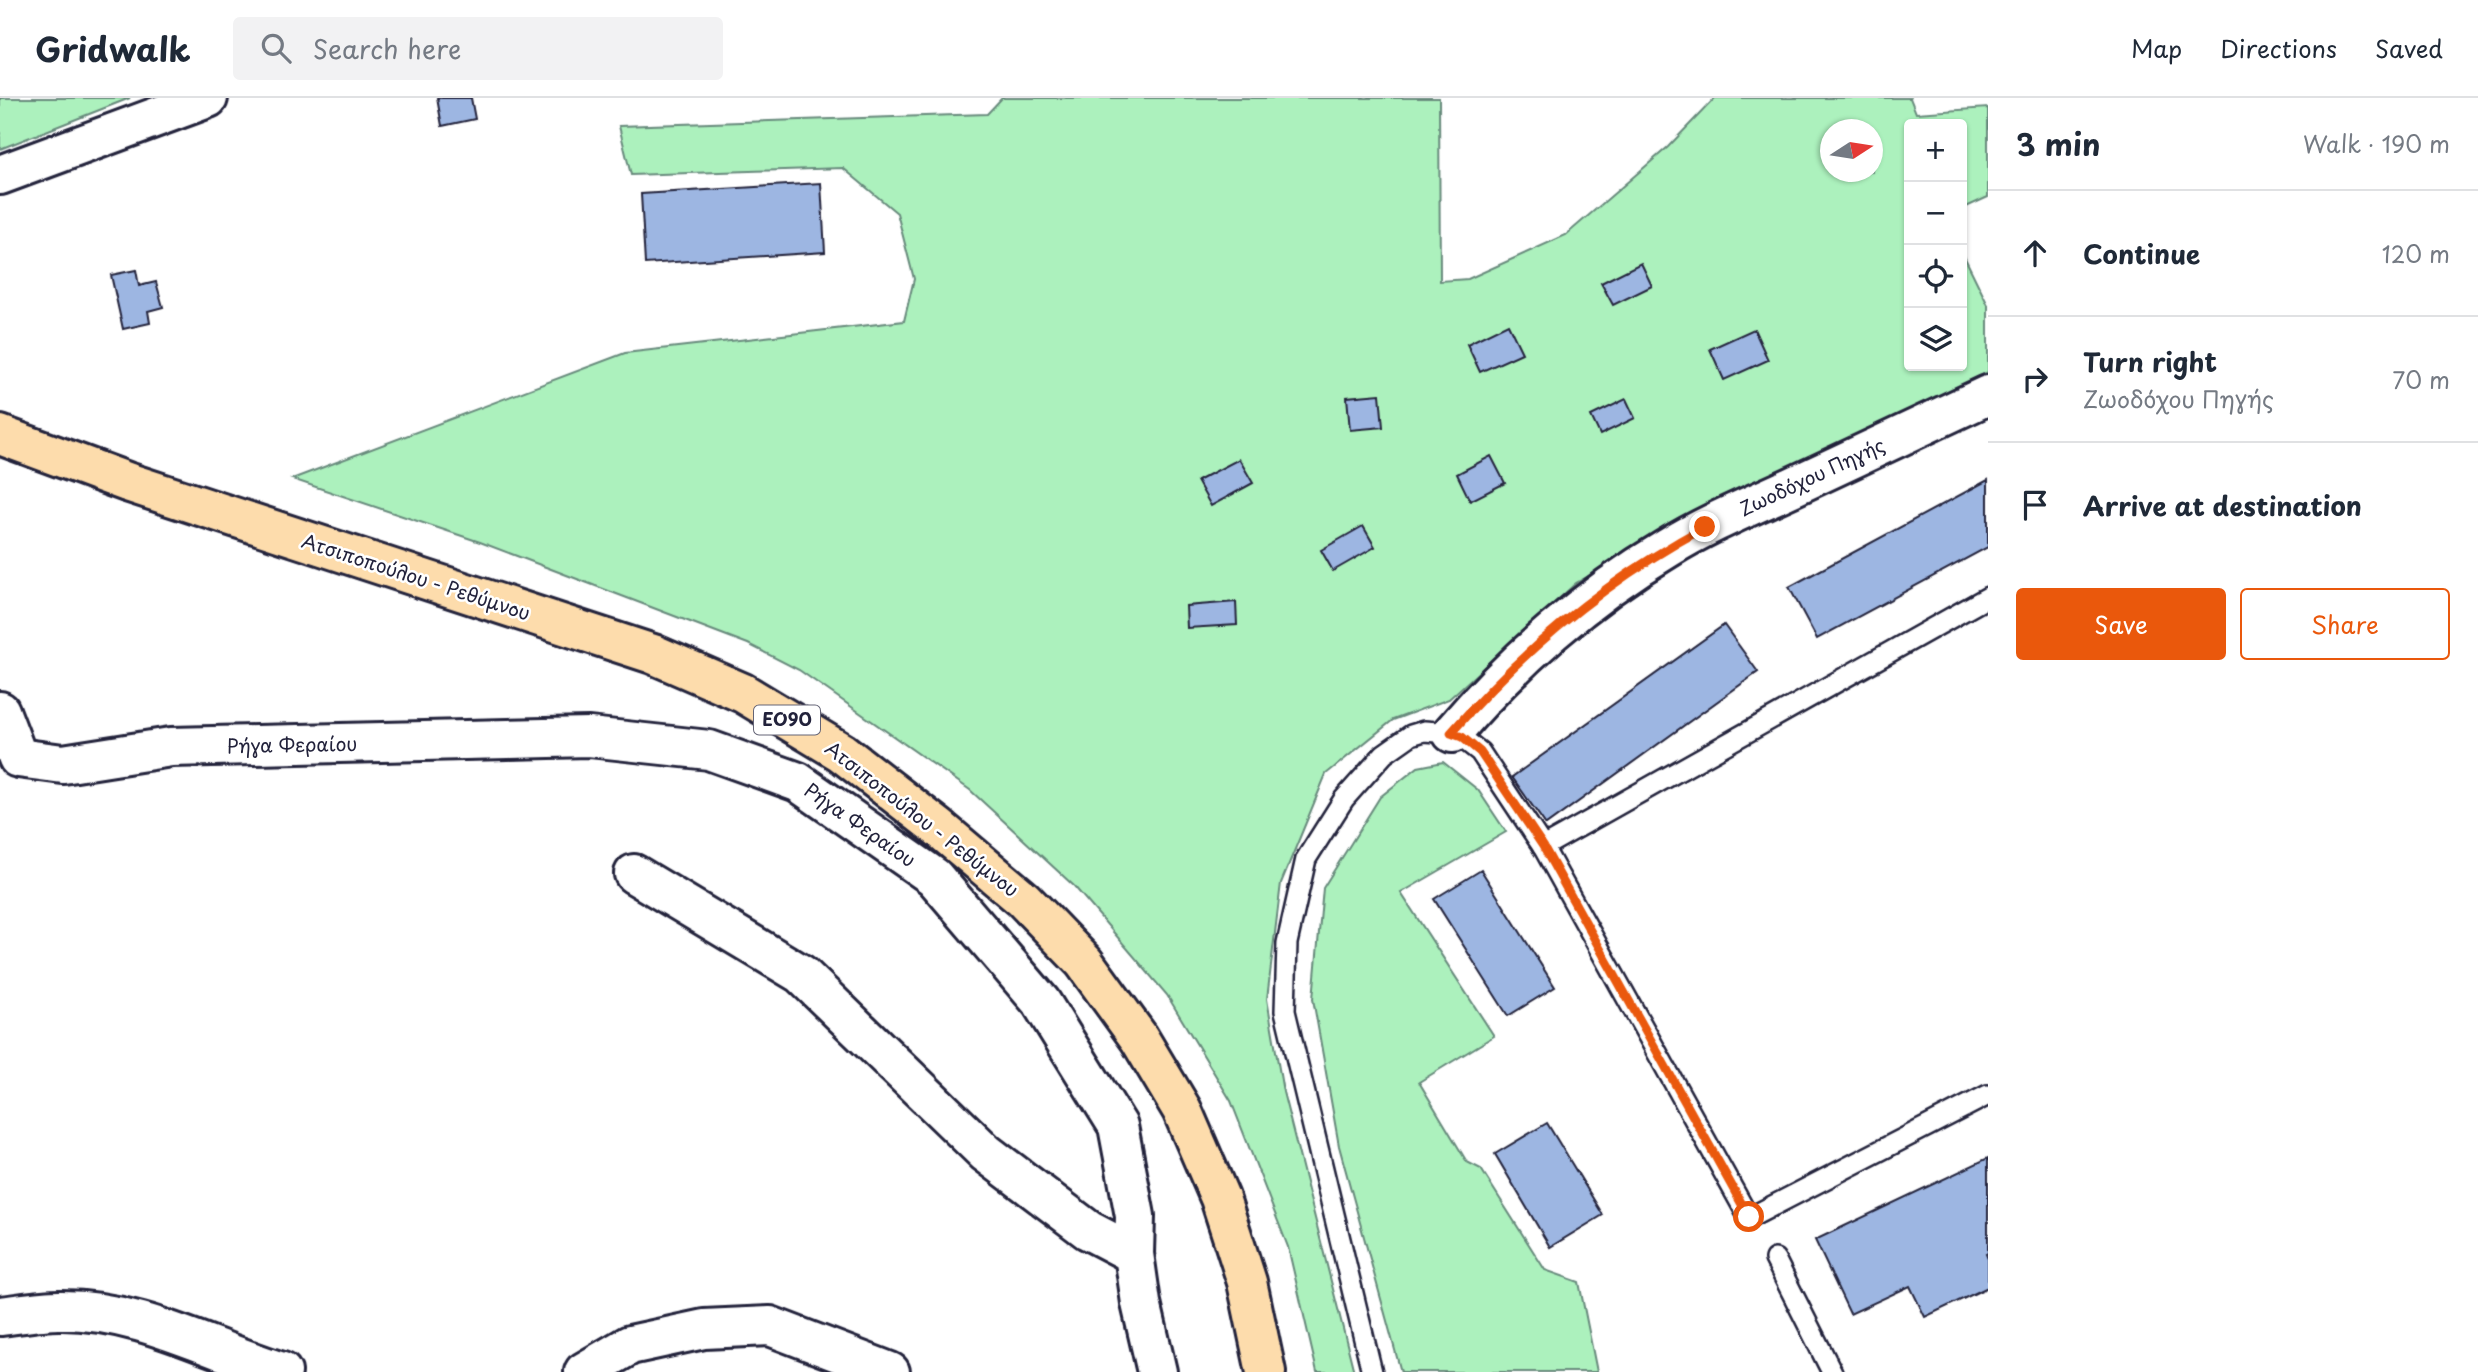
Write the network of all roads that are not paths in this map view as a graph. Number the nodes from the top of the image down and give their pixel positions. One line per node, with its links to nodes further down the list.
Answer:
1 (208, 98): 2 (street)
2 (0, 176)
3 (1988, 395): 7 (street, Ζωοδόχου Πηγής)
4 (0, 435): 19 (main road, Ατσιποπούλου - Ρεθύμνου / ΕΟ90)
5 (1988, 597): 9 (lane)
6 (0, 711): 8 (street)
7 (1451, 733): 9 (lane); 20 (lane)
8 (9, 762): 12 (street, Ρήγα Φεραίου)
9 (1543, 846): 11 (lane)
10 (634, 874): 12 (street)
11 (1988, 1095)
12 (1134, 1254): 18 (street, Ρήγα Φεραίου)
13 (1775, 1259): 21 (lane)
14 (0, 1316): 15 (street)
15 (282, 1372)
16 (584, 1372): 17 (street)
17 (890, 1372)
18 (1157, 1372)
19 (1266, 1372)
20 (1372, 1372)
21 (1832, 1372)

